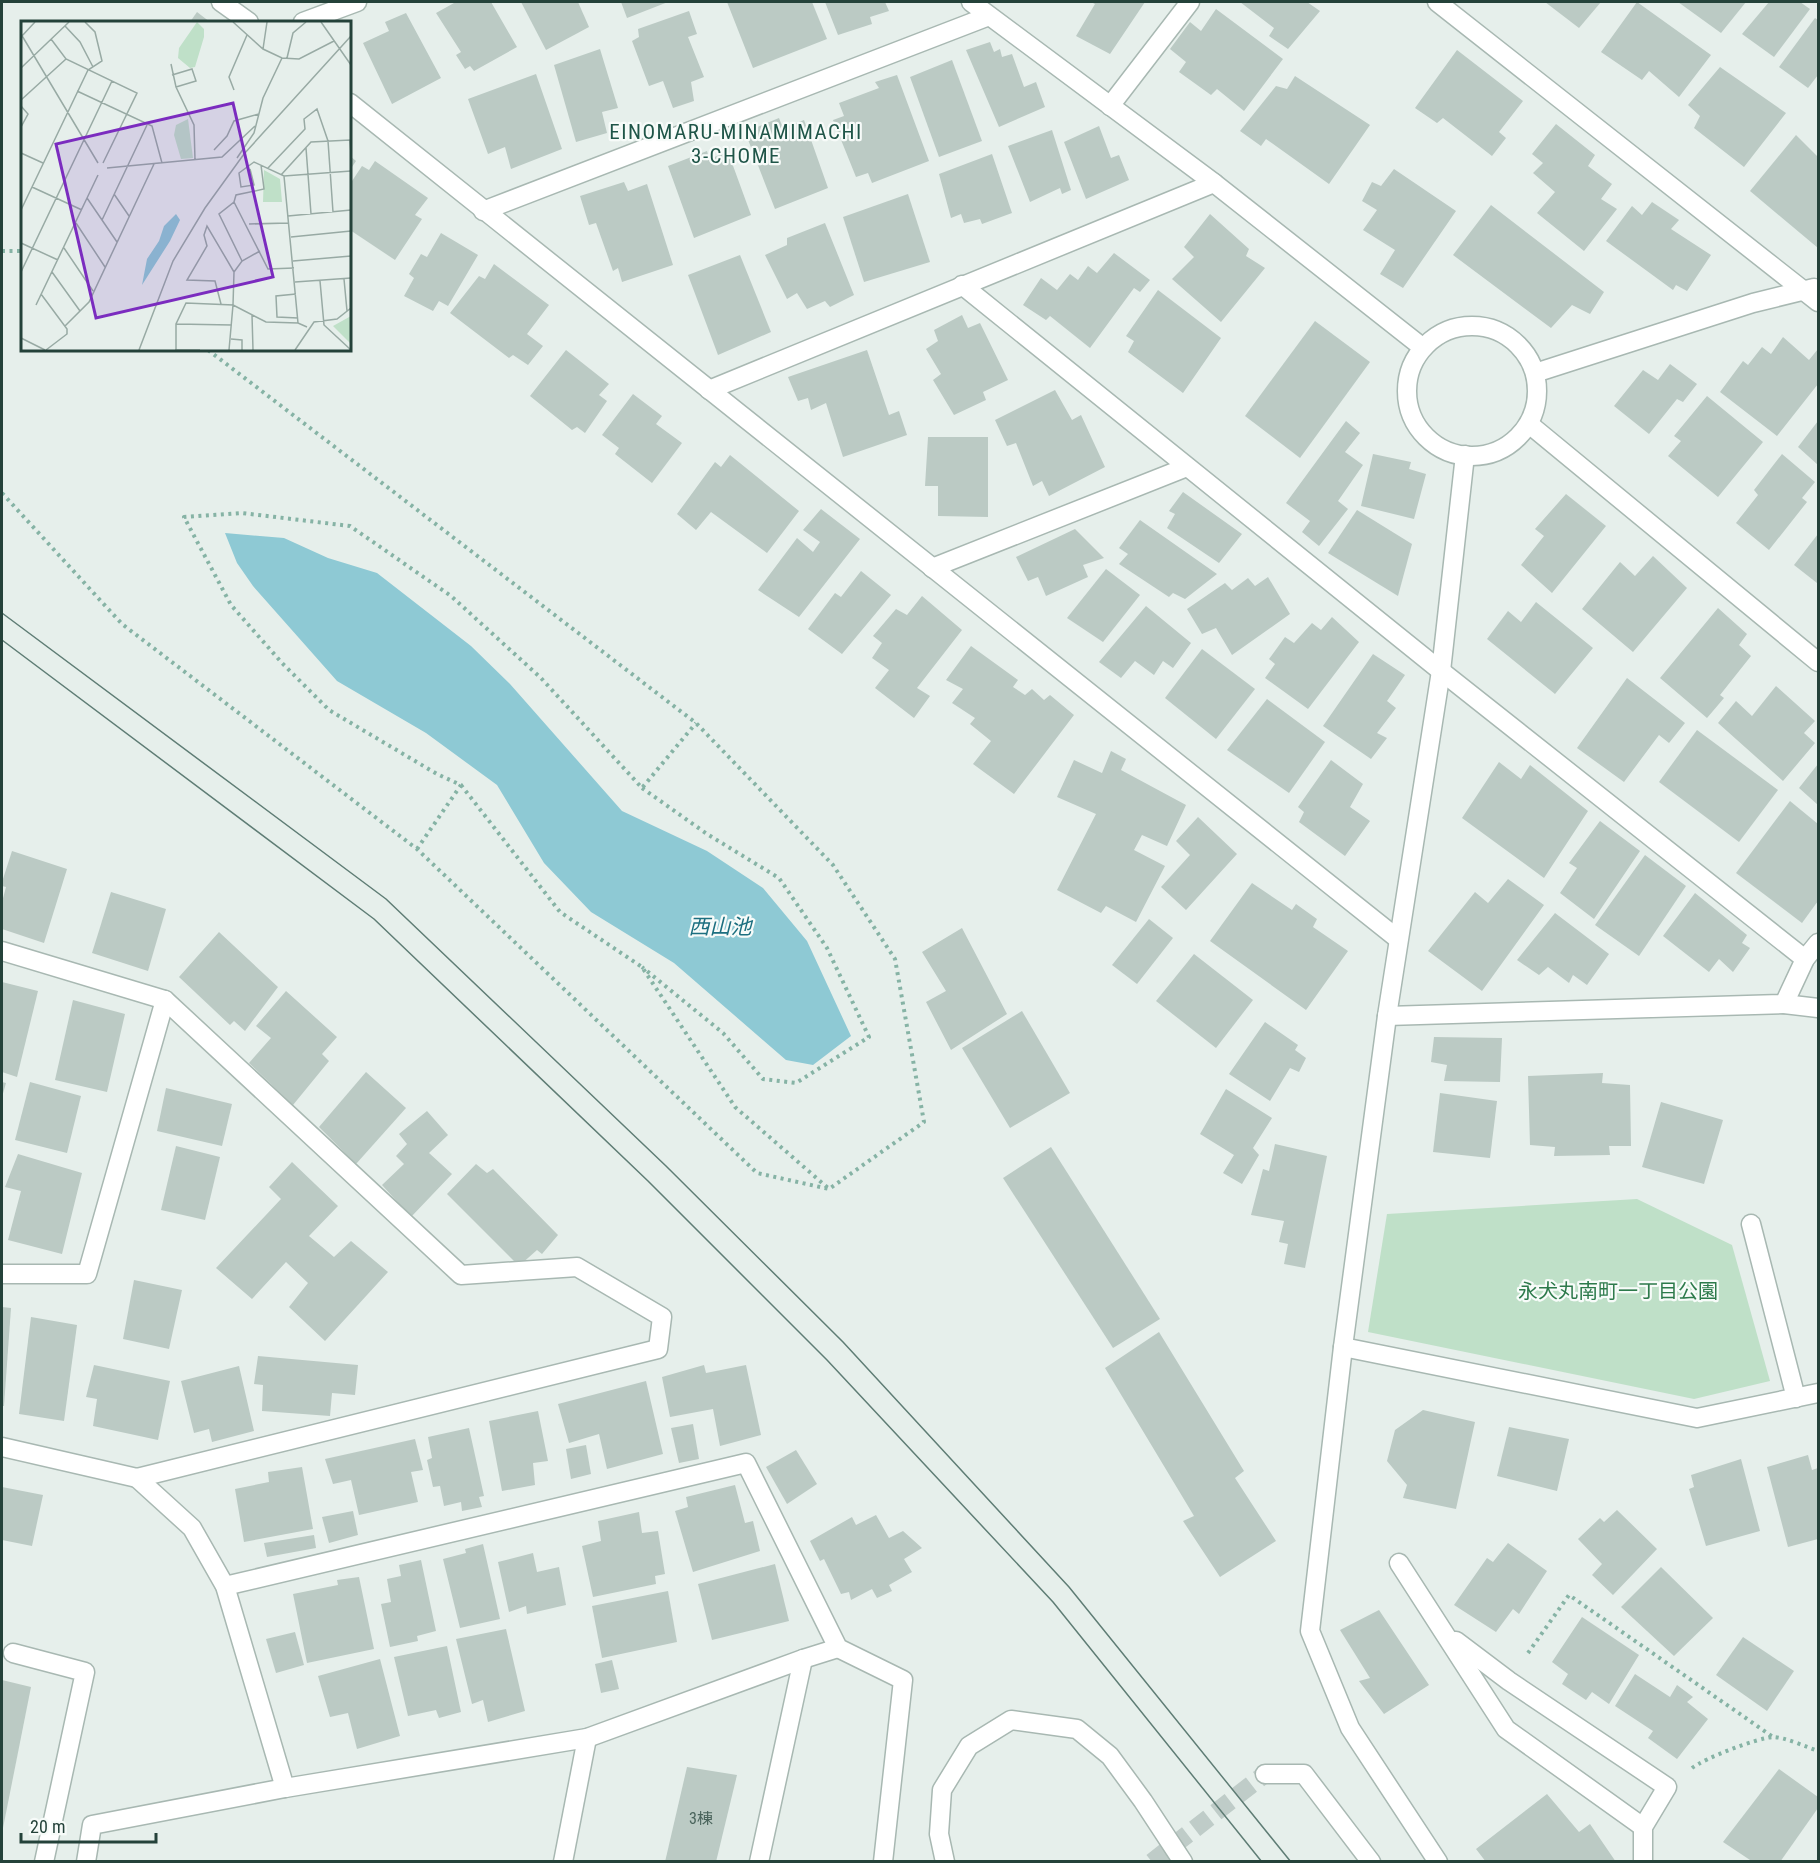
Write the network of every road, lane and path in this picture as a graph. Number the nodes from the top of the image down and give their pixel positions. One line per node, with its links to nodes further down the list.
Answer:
1 (221, 2): 7 (street)
2 (357, 2): 8 (street)
3 (971, 2): 6 (street)
4 (1190, 2): 10 (street)
5 (1437, 2): 16 (street)
6 (989, 16): 10 (street); 12 (street)
7 (248, 21)
8 (306, 21)
9 (351, 104): 12 (street)
10 (1110, 106): 11 (street)
11 (1214, 183): 15 (street); 17 (street)
12 (483, 211): 20 (street)
13 (2, 250): 14 (path)
14 (21, 251)
15 (962, 285): 20 (street); 23 (street)
16 (1814, 293): 19 (street)
17 (1422, 347): 19 (street); 22 (street)
18 (209, 351): 28 (path)
19 (1535, 373): 21 (street)
20 (709, 390): 25 (street)
21 (1528, 424): 22 (street); 26 (street)
22 (1465, 455): 27 (street)
23 (1187, 467): 25 (street); 27 (street)
24 (2, 493): 31 (path)
25 (932, 567): 32 (street)
26 (1818, 662)
27 (1441, 671): 32 (street); 35 (street)
28 (696, 723): 30 (path); 41 (path)
29 (461, 785): 30 (path); 31 (path); 36 (path)
30 (642, 788): 36 (path)
31 (417, 849): 41 (path)
32 (1398, 939): 40 (street)
33 (1818, 943): 35 (street)
34 (2, 951): 37 (street)
35 (1806, 959): 38 (street)
36 (642, 967): 41 (path)
37 (165, 1000): 43 (street); 48 (street)
38 (1784, 1004): 39 (street); 40 (street)
39 (1818, 1008)
40 (1387, 1016): 44 (street)
41 (830, 1189)
42 (1751, 1224): 46 (street)
43 (2, 1274)
44 (1343, 1347): 46 (street); 71 (street)
45 (1818, 1393): 46 (street)
46 (1796, 1398)
47 (2, 1447): 48 (street)
48 (136, 1478): 50 (street)
49 (1399, 1563): 51 (street)
50 (225, 1586): 52 (street); 61 (street)
51 (1445, 1633): 55 (street); 62 (street)
52 (838, 1648): 54 (street); 67 (street)
53 (13, 1653): 63 (street)
54 (803, 1659): 57 (street); 66 (street)
55 (1509, 1681): 56 (path); 60 (street)
56 (1773, 1737): 58 (path); 60 (path)
57 (587, 1738): 61 (street); 65 (street)
58 (1818, 1751)
59 (1264, 1774): 70 (street)
60 (1667, 1787): 62 (street)
61 (285, 1788): 64 (street)
62 (1643, 1827): 72 (street)
63 (44, 1862)
64 (86, 1862)
65 (563, 1862)
66 (759, 1862)
67 (883, 1862)
68 (945, 1862): 69 (street)
69 (1183, 1862)
70 (1371, 1862)
71 (1438, 1862)
72 (1643, 1862)

